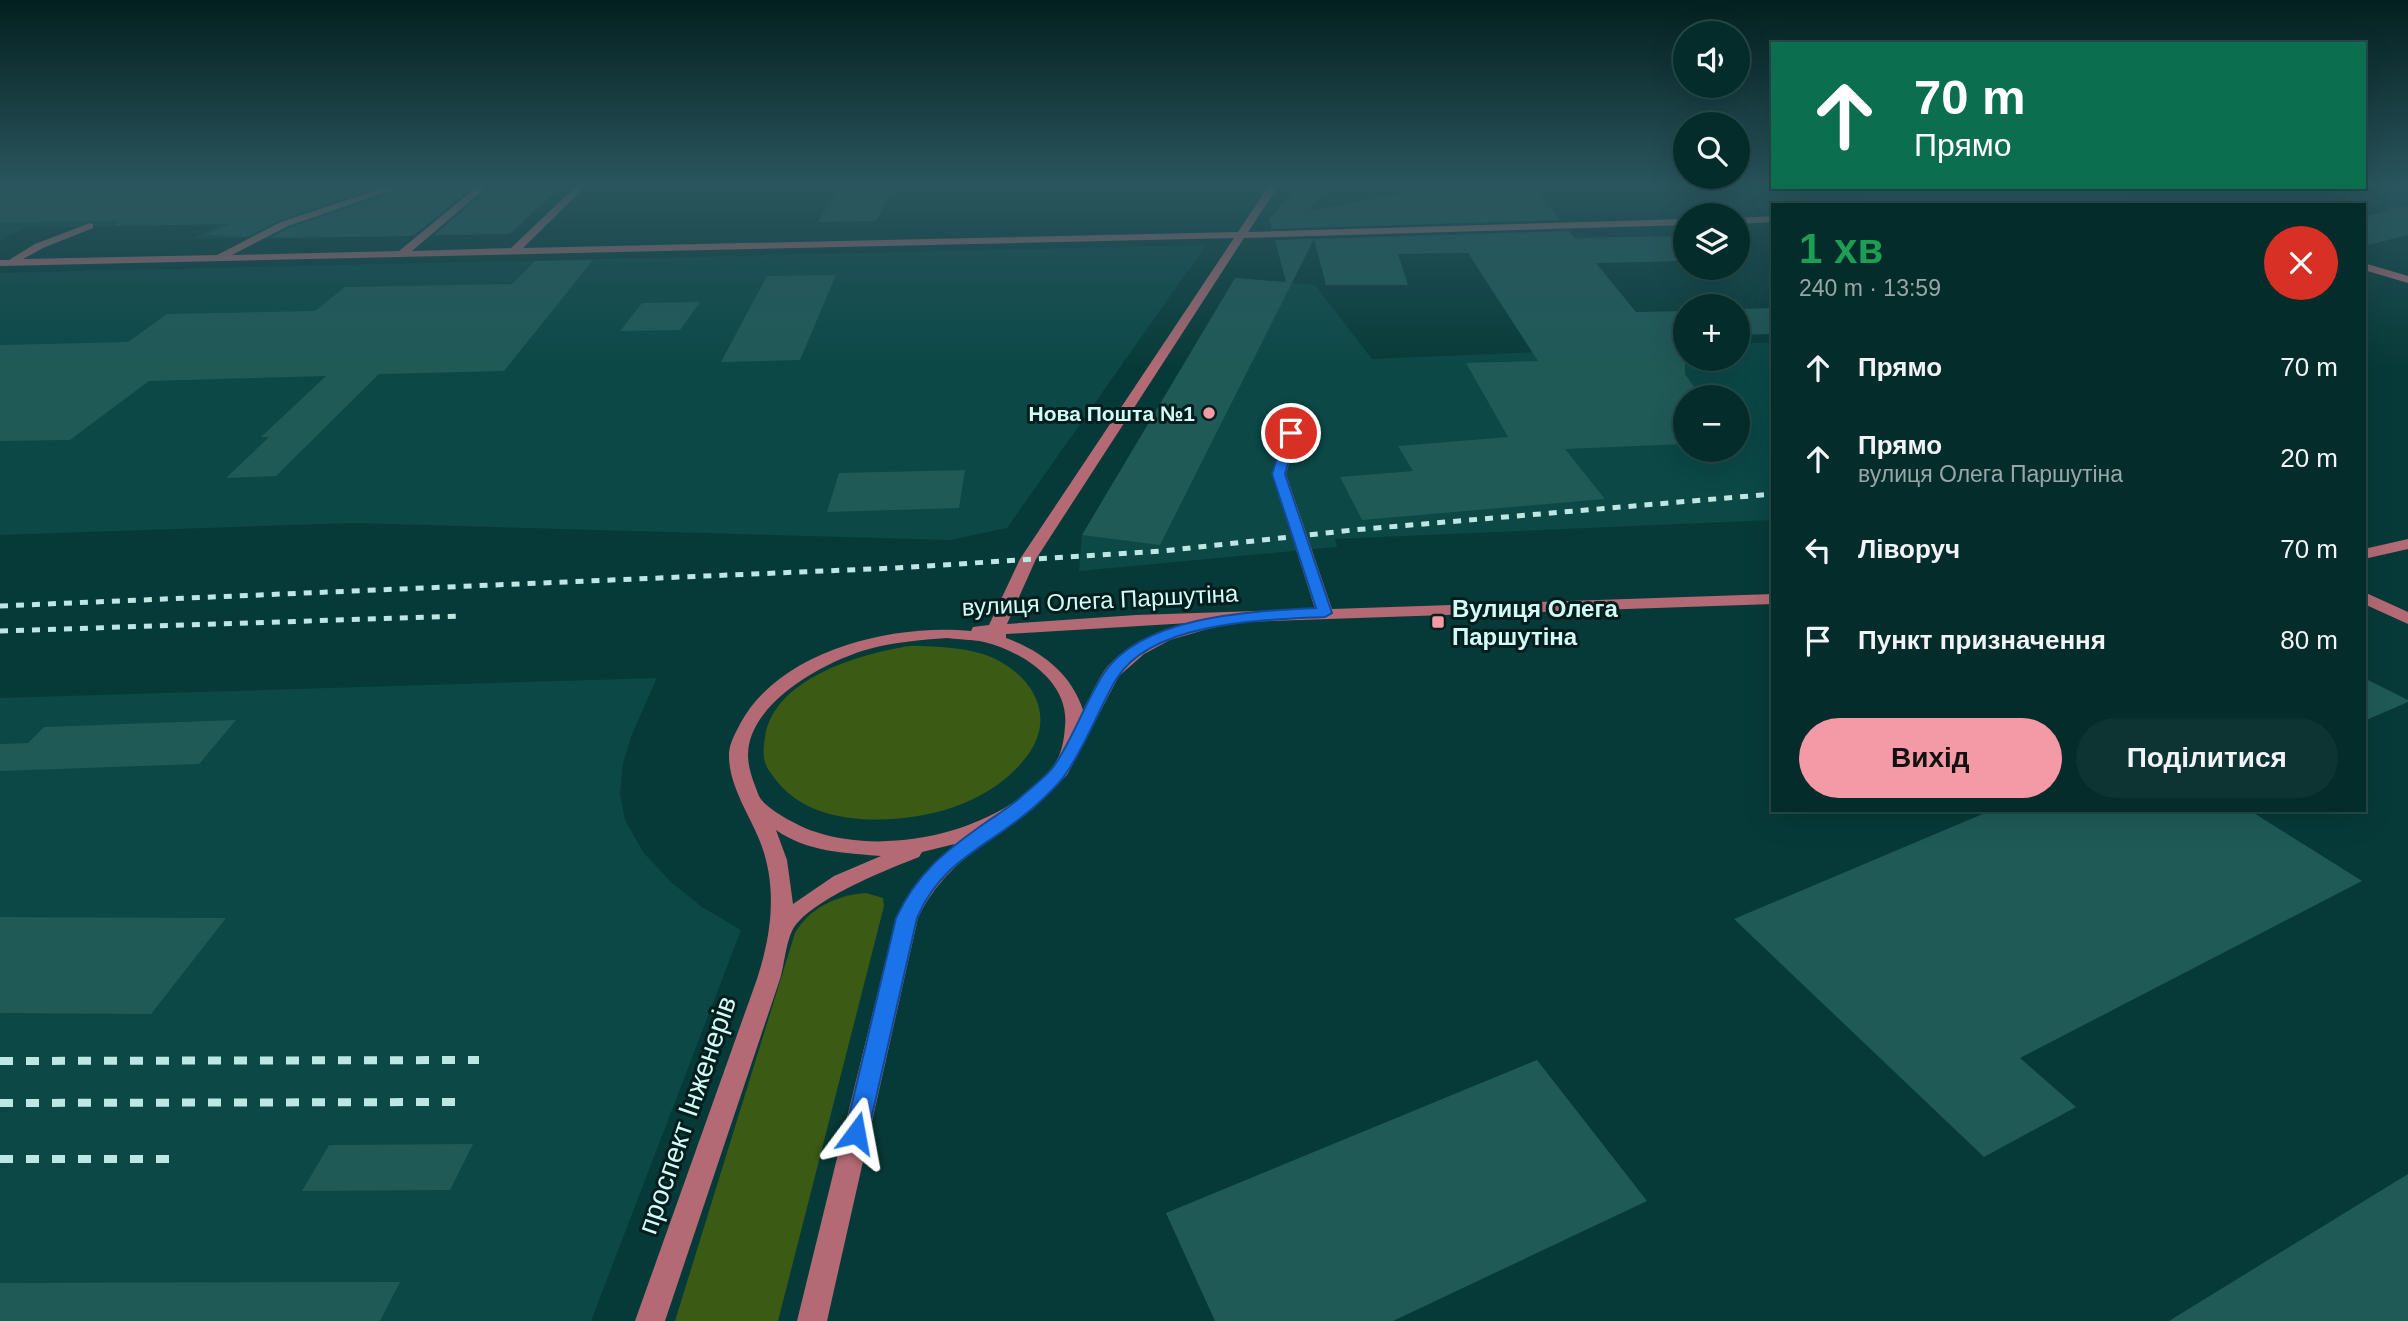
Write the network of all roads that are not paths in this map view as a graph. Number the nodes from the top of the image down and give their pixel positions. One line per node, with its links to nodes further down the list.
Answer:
1 (40, 247): 10 (street)
2 (236, 247): 9 (street)
3 (411, 247): 8 (street)
4 (518, 247): 7 (street)
5 (725, 247): 7 (street)
6 (1233, 247): 21 (street)
7 (514, 251): 8 (street)
8 (403, 253): 9 (street)
9 (219, 258): 10 (street)
10 (5, 263)
11 (2366, 267): 12 (street)
12 (2408, 280)
13 (1297, 413): 18 (street)
14 (2408, 544): 15 (street)
15 (2366, 554)
16 (2366, 598): 20 (street)
17 (1771, 599): 18 (street, вулиця Олега Паршутіна)
18 (1325, 613): 19 (street, вулиця Олега Паршутіна)
19 (1254, 615): 21 (street, вулиця Олега Паршутіна); 22 (street, вулиця Олега Паршутіна)
20 (2408, 619)
21 (998, 635): 22 (street); 24 (street, проспект Інженерів)
22 (1072, 746): 23 (street, вулиця Олега Паршутіна)
23 (1026, 803): 25 (street); 28 (street)
24 (755, 806): 25 (street); 26 (street, проспект Інженерів)
25 (939, 842): 26 (street, проспект Інженерів)
26 (781, 929): 27 (street, проспект Інженерів)
27 (650, 1321)
28 (812, 1321)

